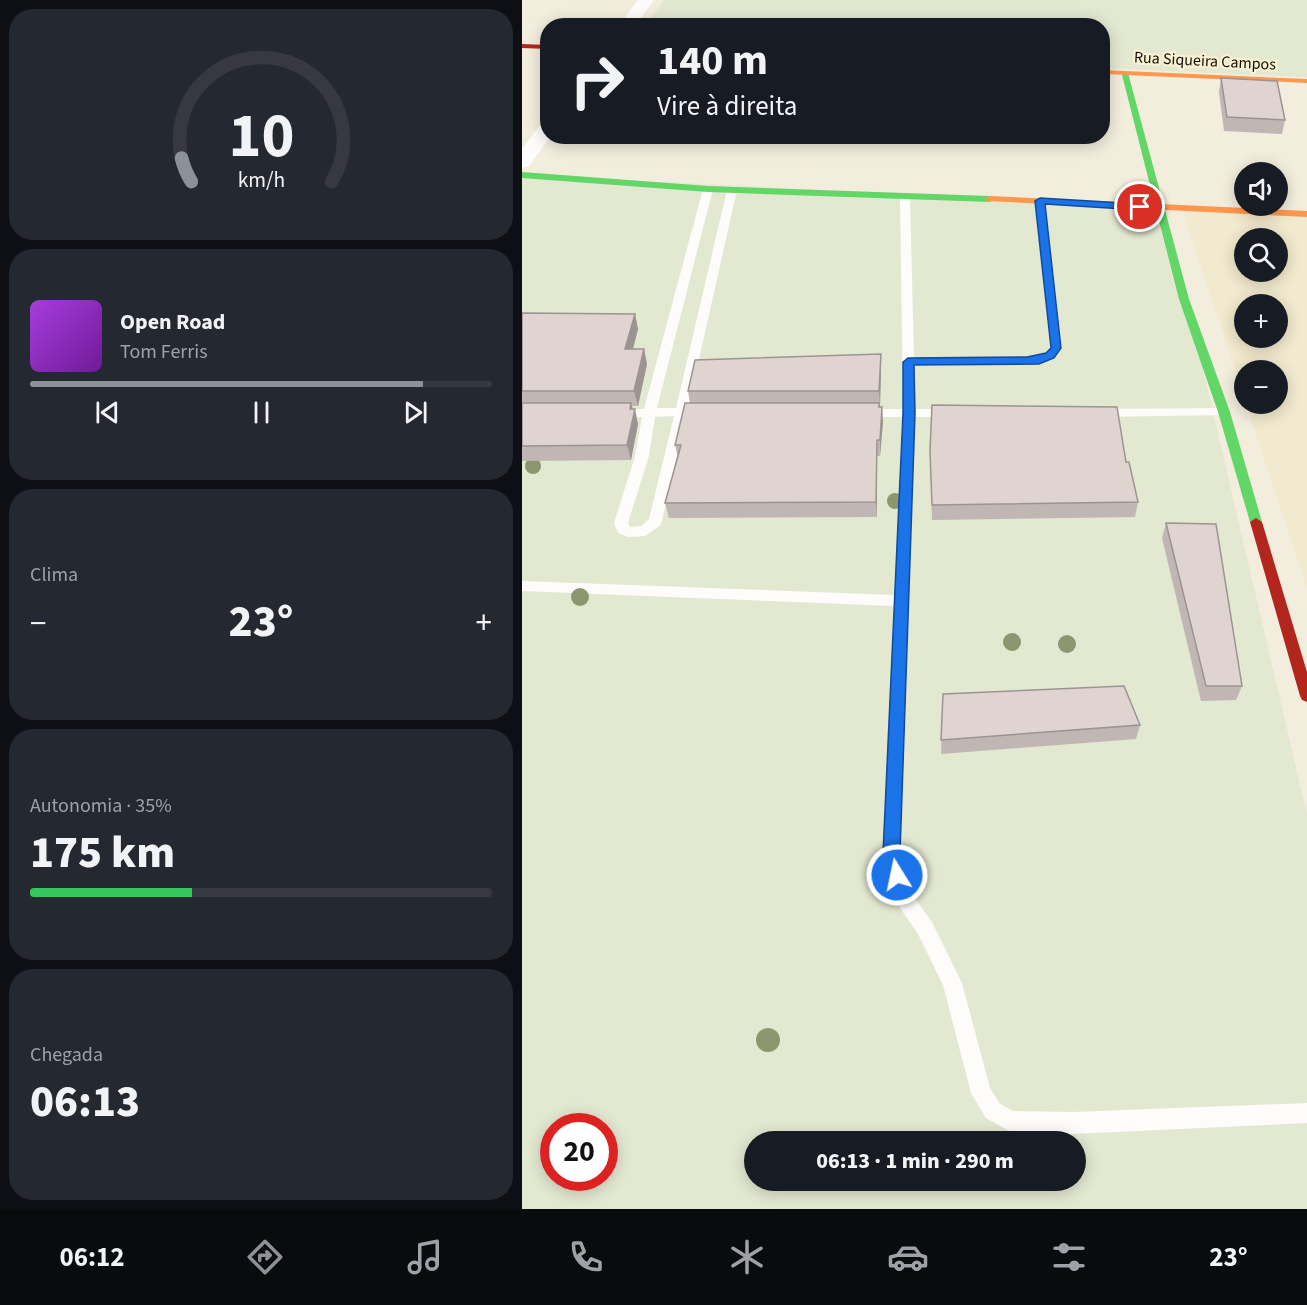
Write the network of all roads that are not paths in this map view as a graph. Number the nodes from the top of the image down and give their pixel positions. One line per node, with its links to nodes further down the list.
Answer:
1 (646, 0): 2 (street)
2 (632, 18)
3 (522, 46): 4 (street)
4 (540, 47)
5 (1110, 72): 6 (street, Rua Siqueira Campos)
6 (1124, 73): 7 (street, Rua Siqueira Campos); 15 (street)
7 (1307, 81)
8 (540, 138): 9 (street)
9 (522, 162)
10 (522, 175): 11 (street)
11 (708, 189): 12 (street); 22 (lane)
12 (732, 190): 13 (street); 18 (lane)
13 (905, 196): 14 (street); 17 (lane)
14 (1040, 201): 15 (street); 17 (lane)
15 (1160, 208): 16 (street); 20 (street)
16 (1307, 214)
17 (908, 362): 24 (lane)
18 (681, 412): 19 (lane); 22 (lane); 22 (lane)
19 (704, 412)
20 (1224, 412): 26 (lane); 29 (street)
21 (603, 413): 22 (lane)
22 (649, 413)
23 (852, 413): 24 (lane)
24 (909, 413): 25 (lane); 28 (lane)
25 (967, 413)
26 (1084, 413)
27 (522, 586): 28 (lane)
28 (902, 601): 30 (lane)
29 (1307, 696)
30 (1307, 1113)

